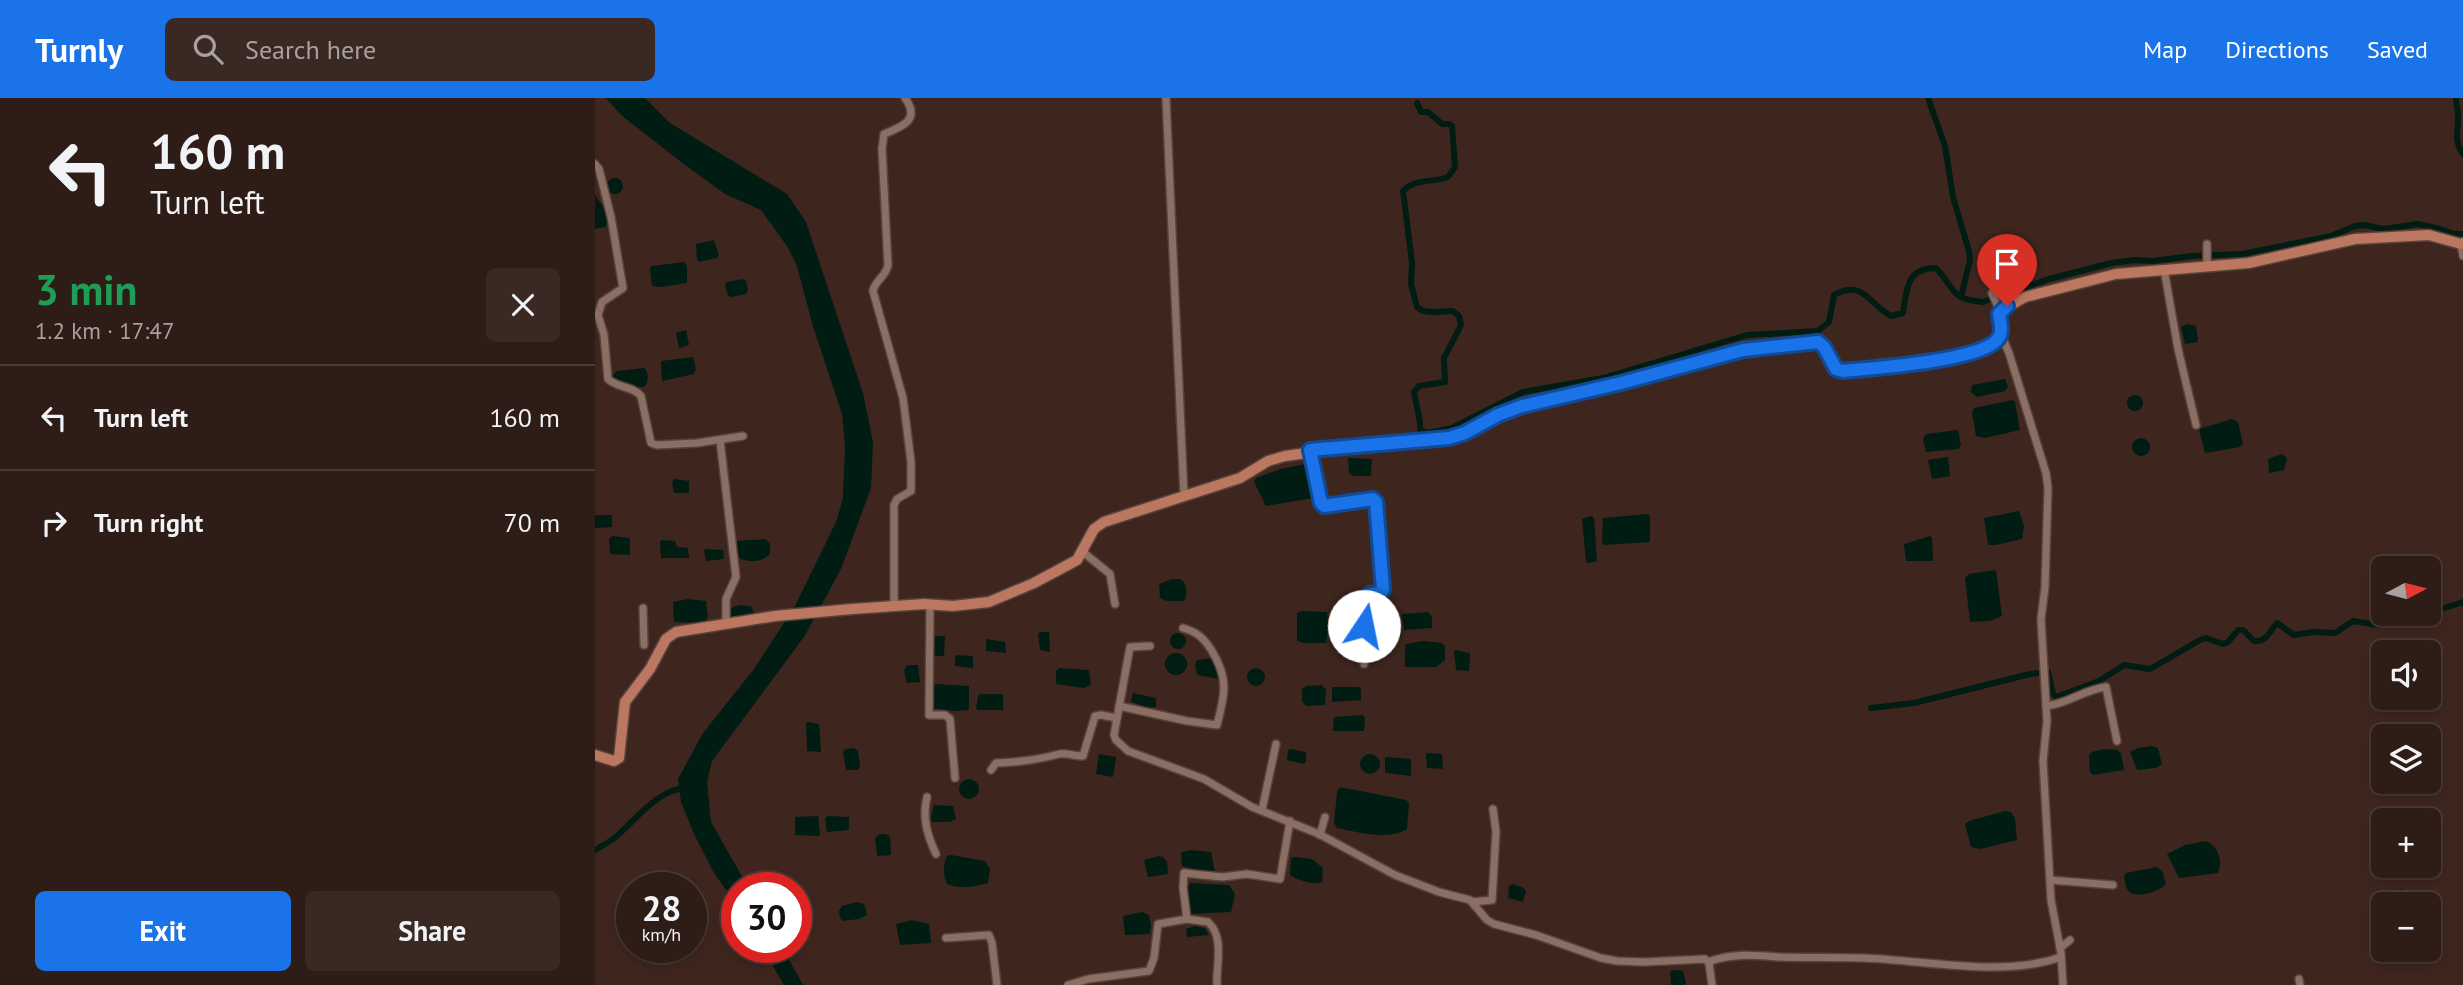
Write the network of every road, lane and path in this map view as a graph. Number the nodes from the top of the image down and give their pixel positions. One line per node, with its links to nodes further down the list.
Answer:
1 (905, 98): 22 (street)
2 (1166, 98): 18 (street)
3 (595, 164): 12 (street)
4 (2462, 243): 6 (street); 7 (main road)
5 (2207, 244): 7 (street)
6 (2463, 256)
7 (2207, 264): 8 (main road)
8 (2164, 269): 10 (main road); 14 (street)
9 (1992, 293): 10 (street)
10 (1999, 308): 11 (main road)
11 (2001, 334): 17 (main road); 30 (street)
12 (605, 359): 13 (street); 16 (street)
13 (595, 360)
14 (2196, 425)
15 (743, 436): 16 (street)
16 (720, 440): 24 (street)
17 (1310, 450): 18 (main road); 28 (street)
18 (1184, 496): 19 (main road)
19 (1083, 552): 20 (main road); 21 (street)
20 (930, 604): 22 (main road); 36 (street)
21 (1115, 604)
22 (894, 605): 24 (main road)
23 (643, 608): 26 (street)
24 (726, 624): 34 (main road)
25 (1183, 628): 29 (street)
26 (644, 645)
27 (1150, 646): 29 (street)
28 (1364, 664)
29 (1119, 706): 31 (street)
30 (2046, 706): 32 (street); 44 (street)
31 (1117, 718): 35 (street); 39 (street)
32 (2117, 741)
33 (1276, 744): 39 (street)
34 (595, 755)
35 (991, 770)
36 (955, 778)
37 (927, 797): 43 (street)
38 (1493, 809): 46 (street)
39 (1262, 810): 41 (street)
40 (1325, 817): 42 (street)
41 (1290, 821): 42 (street); 47 (street)
42 (1320, 835): 46 (street)
43 (936, 854)
44 (2050, 880): 45 (street); 50 (street)
45 (2113, 885)
46 (1472, 902): 52 (street)
47 (1187, 919): 54 (street); 55 (street)
48 (946, 938): 53 (street)
49 (2070, 940): 50 (street)
50 (2060, 948): 51 (street)
51 (2061, 957): 52 (street); 57 (street)
52 (1707, 962): 56 (street)
53 (997, 985)
54 (1068, 985)
55 (1217, 985)
56 (1712, 985)
57 (2063, 985)

